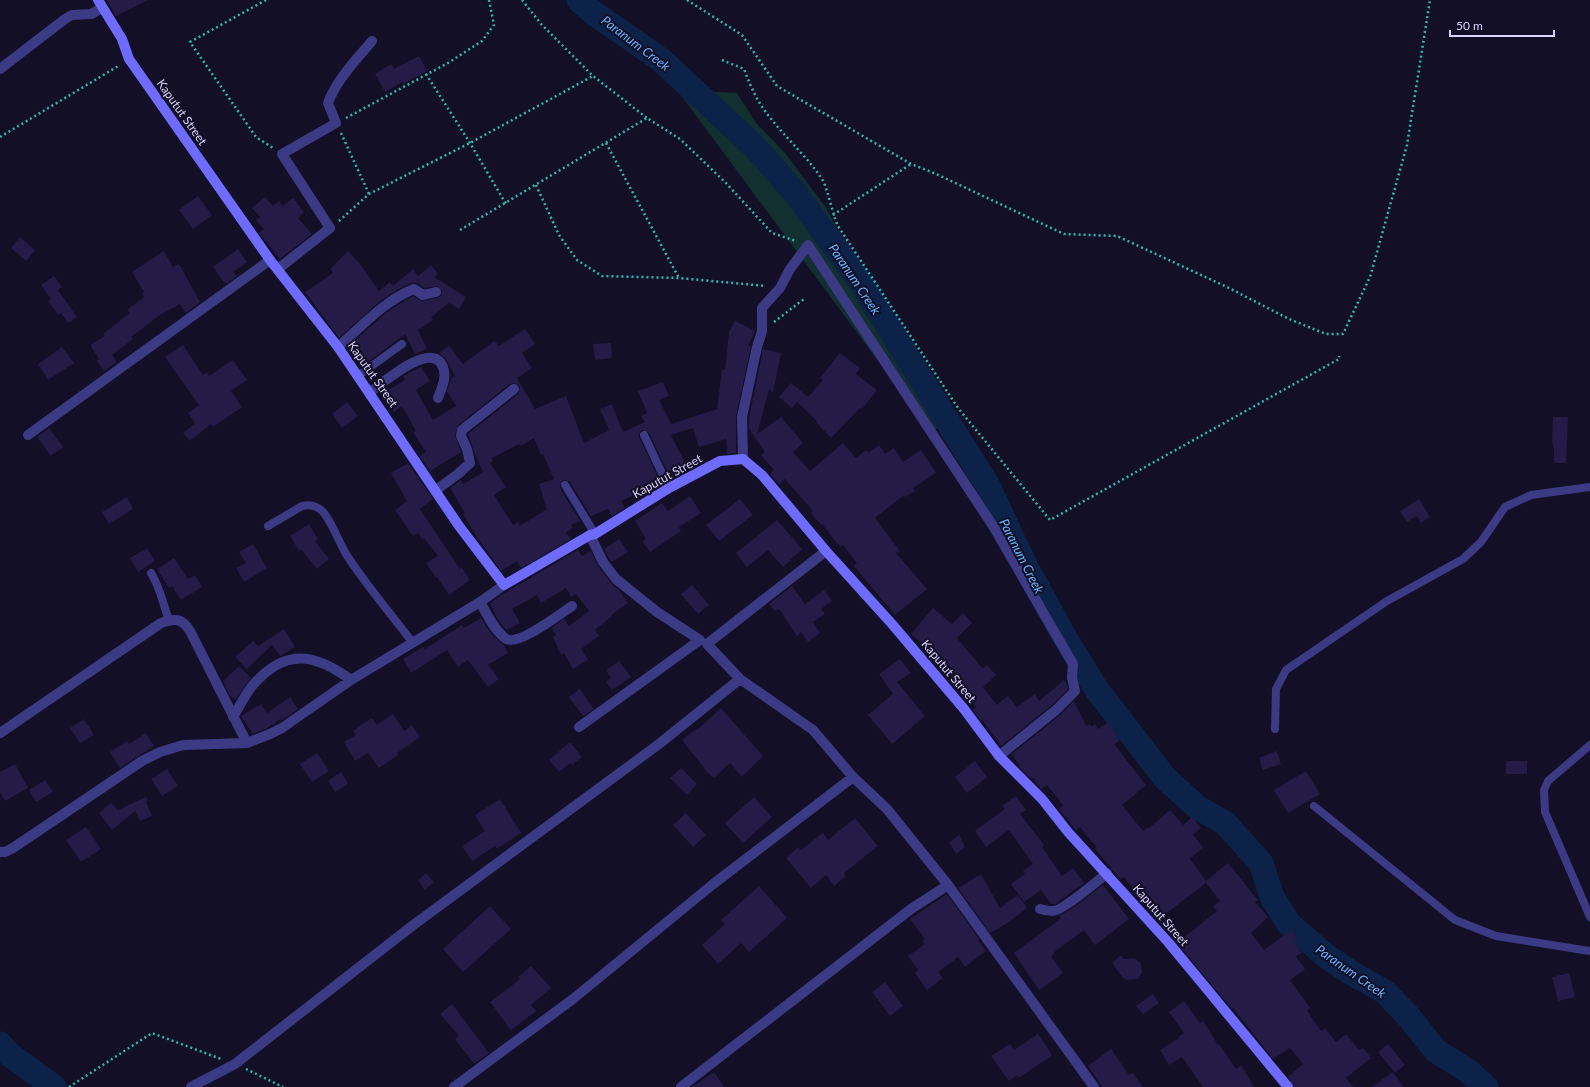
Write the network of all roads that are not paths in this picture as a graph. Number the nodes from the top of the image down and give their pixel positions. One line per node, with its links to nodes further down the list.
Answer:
1 (100, 4): 3 (street); 4 (street, Kaputut Street)
2 (372, 41): 5 (street)
3 (0, 69)
4 (270, 260): 5 (street, Kaputut Street); 13 (street)
5 (278, 269): 8 (street, Kaputut Street)
6 (436, 292): 8 (street)
7 (402, 344): 9 (lane)
8 (338, 347): 9 (street, Kaputut Street)
9 (358, 376): 11 (street, Kaputut Street)
10 (514, 390): 19 (street)
11 (370, 392): 12 (street); 19 (street, Kaputut Street)
12 (438, 398)
13 (28, 435)
14 (644, 435): 18 (lane)
15 (743, 459): 18 (street, Kaputut Street); 22 (street, Kaputut Street); 38 (street)
16 (565, 485): 21 (lane)
17 (1590, 487): 34 (lane)
18 (669, 488): 21 (street, Kaputut Street)
19 (436, 490): 24 (street, Kaputut Street)
20 (268, 526): 29 (lane)
21 (593, 535): 24 (street, Kaputut Street); 28 (street)
22 (826, 551): 28 (street); 38 (street, Kaputut Street)
23 (151, 573): 27 (lane)
24 (504, 585): 25 (street)
25 (480, 602): 26 (street); 29 (street)
26 (572, 606)
27 (169, 620): 32 (street); 35 (street)
28 (703, 642): 30 (street); 33 (street)
29 (413, 643): 31 (street)
30 (740, 679): 39 (street); 47 (street)
31 (351, 680): 32 (street); 36 (street)
32 (233, 716): 36 (street)
33 (579, 727)
34 (1275, 729)
35 (0, 733)
36 (247, 743): 41 (street)
37 (1590, 745): 45 (lane)
38 (999, 756): 42 (street, Kaputut Street)
39 (853, 777): 43 (street); 48 (street)
40 (1314, 806): 46 (lane)
41 (0, 852)
42 (1107, 872): 44 (street); 51 (street, Kaputut Street)
43 (948, 885): 49 (street); 50 (street)
44 (1040, 909)
45 (1590, 917)
46 (1590, 951)
47 (191, 1087)
48 (454, 1087)
49 (681, 1087)
50 (1094, 1087)
51 (1288, 1087)

